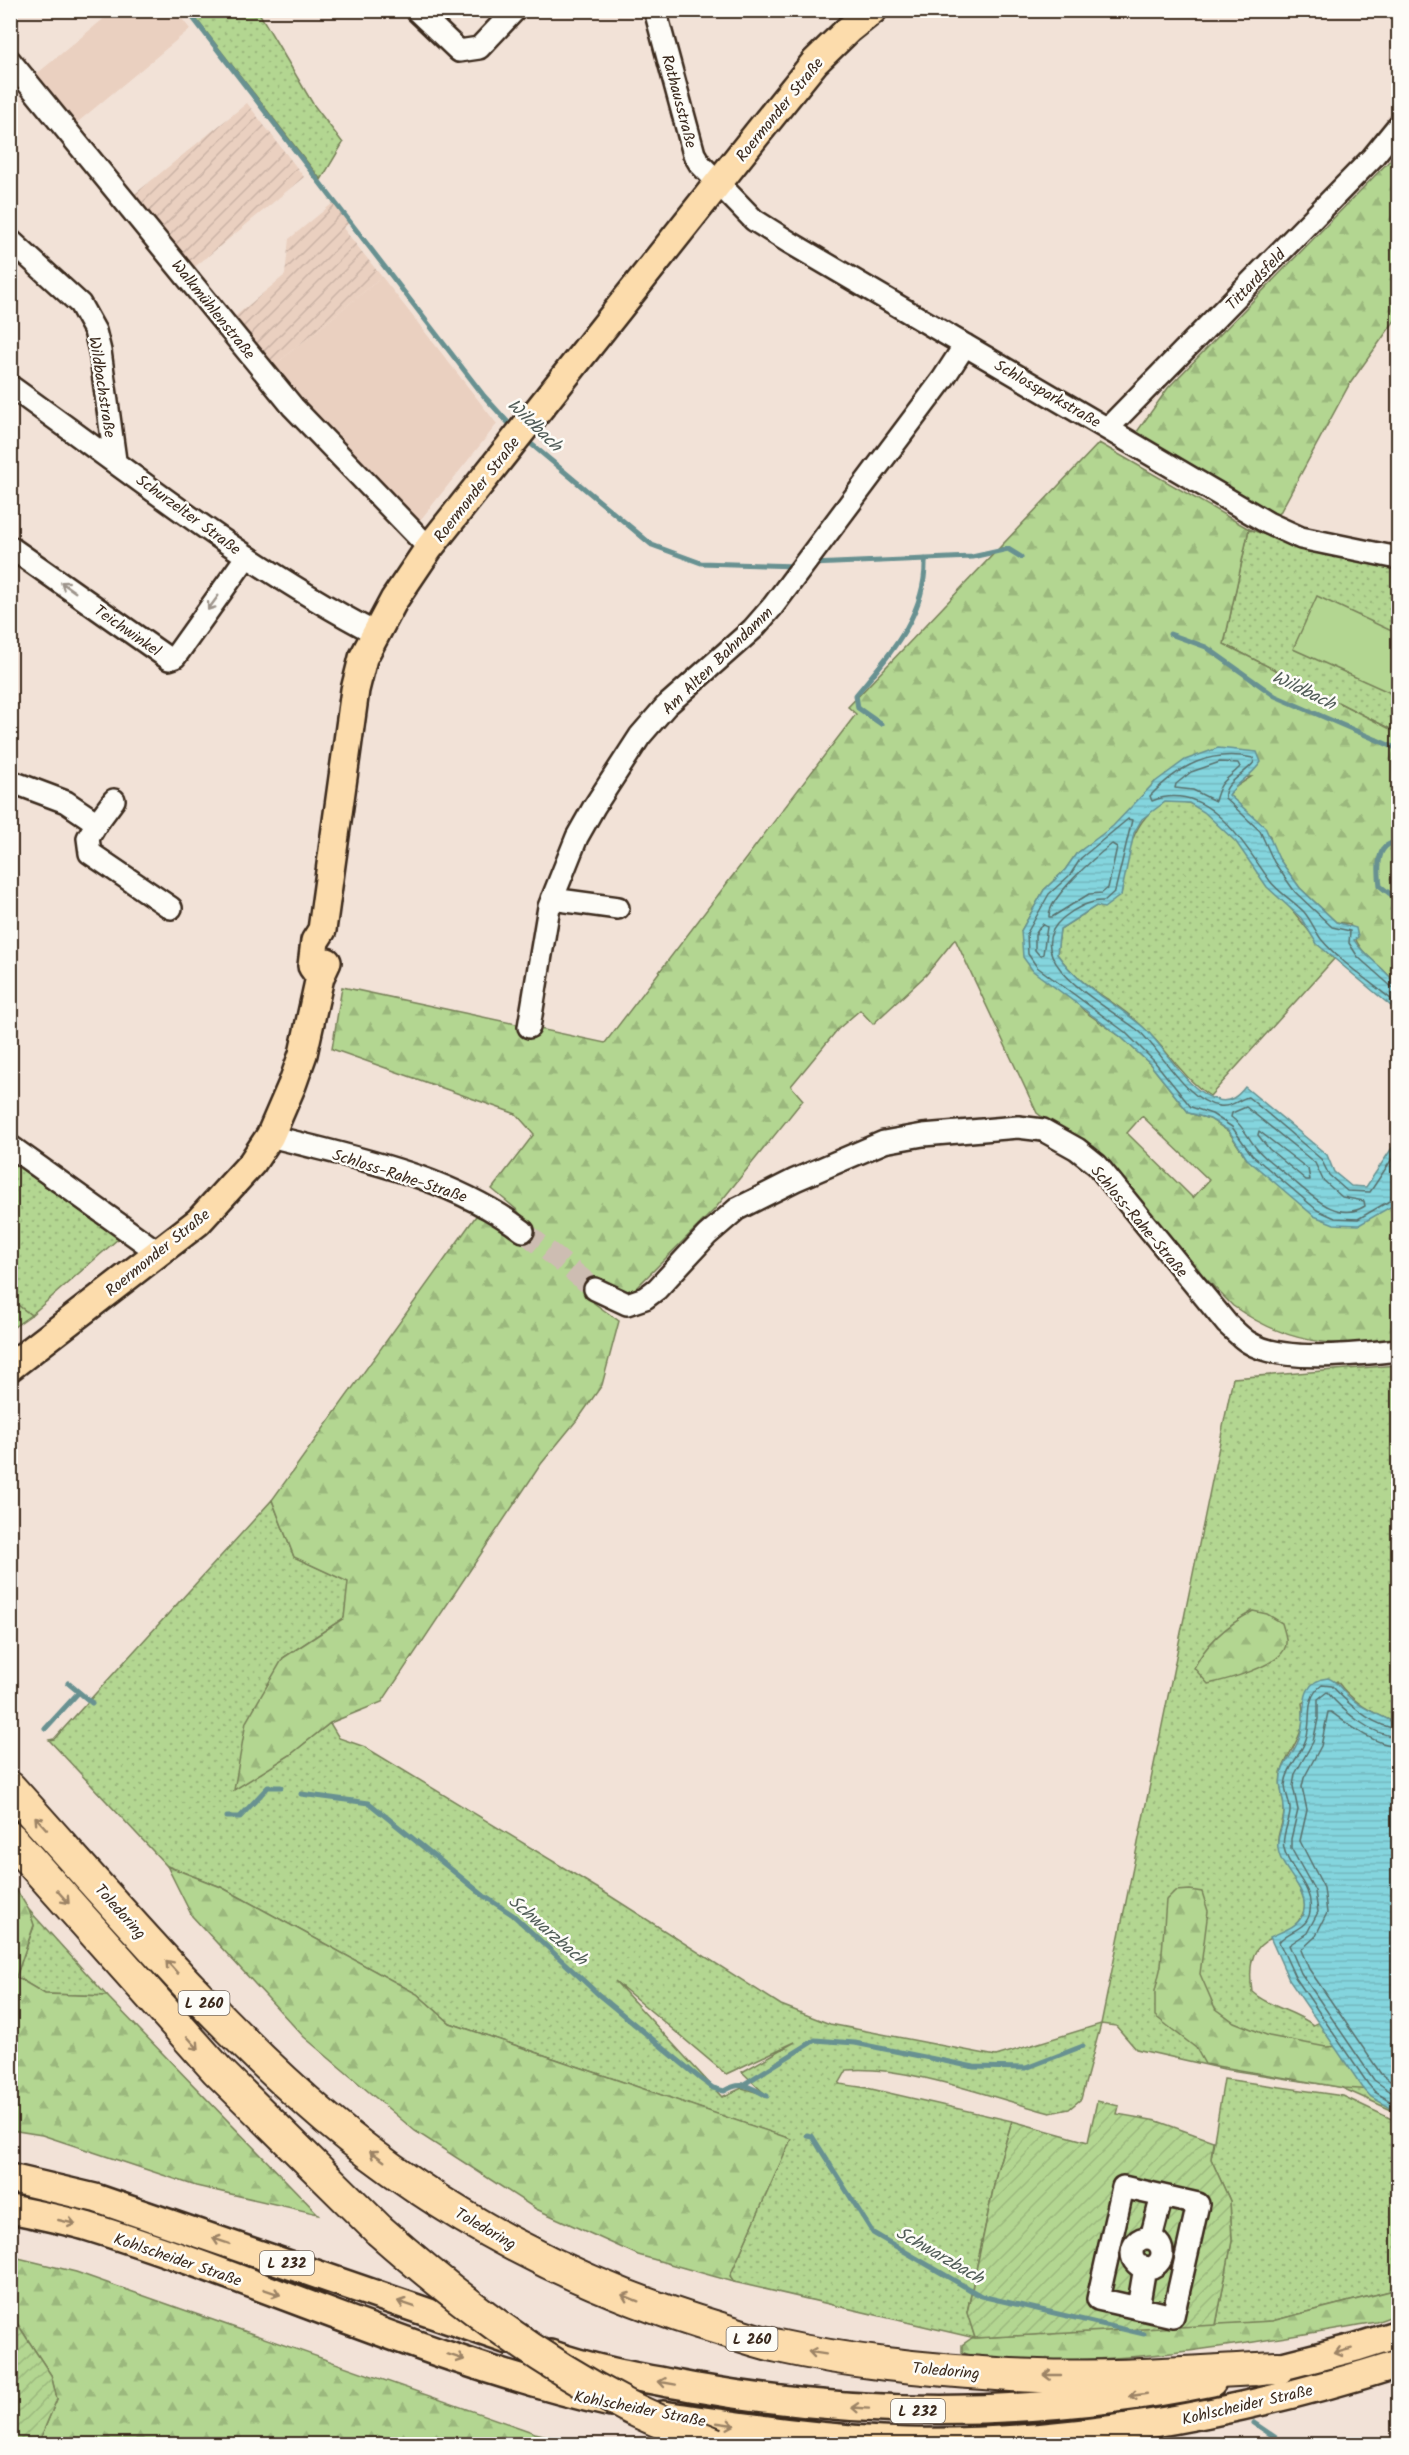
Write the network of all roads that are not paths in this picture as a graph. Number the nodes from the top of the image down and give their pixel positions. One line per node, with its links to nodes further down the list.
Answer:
1 (416, 10): 2 (street)
2 (515, 10)
3 (655, 10): 7 (street, Rathausstraße)
4 (873, 10): 7 (main road, Roermonder Straße)
5 (10, 61): 14 (street, Walkmühlenstraße)
6 (1398, 126): 11 (street, Tittardsfeld)
7 (718, 184): 9 (street, Schlossparkstraße); 14 (main road, Roermonder Straße)
8 (10, 240): 12 (street, Wildbachstraße)
9 (965, 345): 11 (street, Schlossparkstraße); 21 (street, Am Alten Bahndamm)
10 (10, 386): 12 (street, Schurzelter Straße)
11 (1108, 428): 16 (street, Schlossparkstraße)
12 (115, 460): 15 (street, Schurzelter Straße)
13 (10, 547): 15 (street, Teichwinkel, one-way to 13)
14 (429, 548): 17 (main road, Roermonder Straße)
15 (247, 556): 17 (street, Schurzelter Straße)
16 (1398, 558)
17 (375, 633): 25 (main road, Roermonder Straße)
18 (10, 781): 20 (street)
19 (114, 800): 20 (street)
20 (97, 823): 22 (street)
21 (552, 898): 23 (street); 24 (street, Am Alten Bahndamm)
22 (171, 908)
23 (618, 908)
24 (529, 1027)
25 (270, 1136): 27 (street, Schloss-Rahe-Straße); 28 (main road, Roermonder Straße)
26 (10, 1146): 28 (street)
27 (523, 1231)
28 (159, 1253): 31 (main road, Roermonder Straße)
29 (595, 1289): 30 (street, Schloss-Rahe-Straße)
30 (1398, 1350)
31 (10, 1367)
32 (10, 1788): 40 (highway, Toledoring / L 260, one-way to 32)
33 (10, 1838): 41 (highway, Toledoring / L 260, one-way to 41, bridge)
34 (10, 2178): 40 (main road, Kohlscheider Straße / L 232, one-way to 34)
35 (1162, 2196): 37 (street); 37 (street); 37 (street)
36 (10, 2209): 39 (main road, Kohlscheider Straße / L 232, one-way to 39)
37 (1138, 2308)
38 (1398, 2334): 40 (main road, Kohlscheider Straße / L 232, one-way to 40)
39 (1398, 2364)
40 (1278, 2368)
41 (715, 2445)

